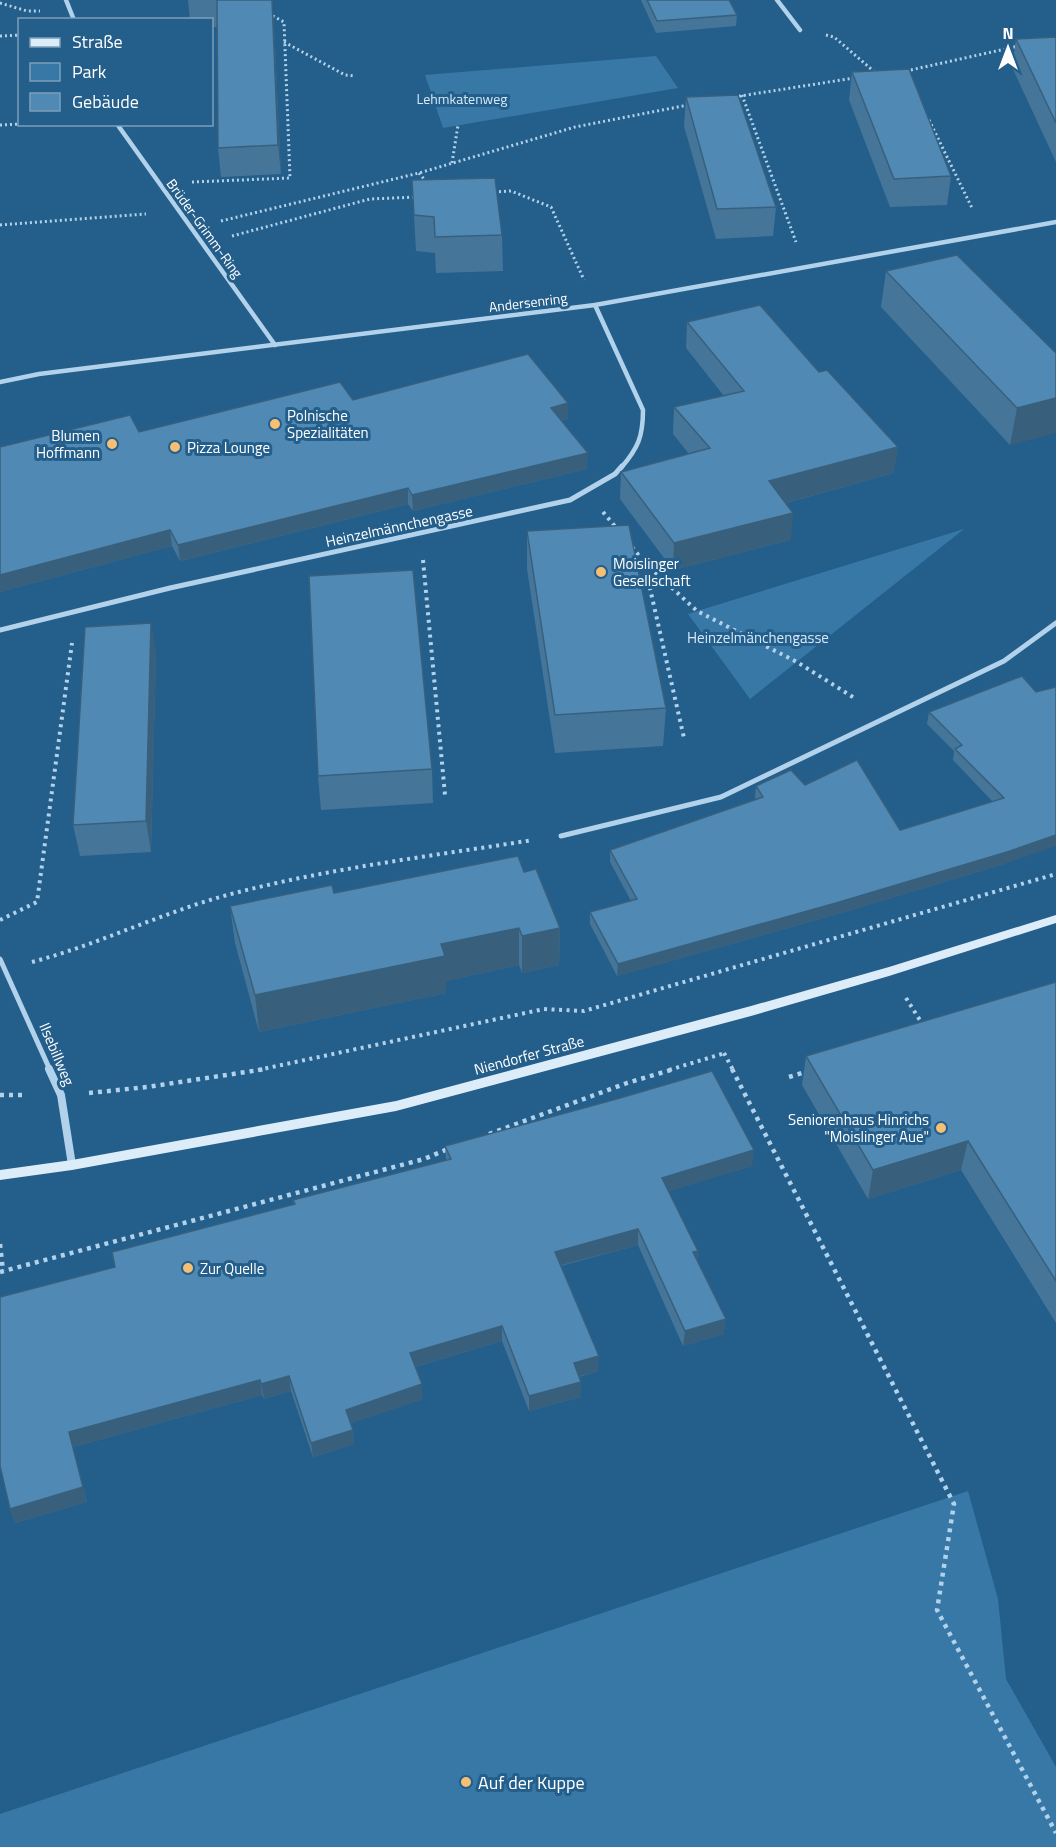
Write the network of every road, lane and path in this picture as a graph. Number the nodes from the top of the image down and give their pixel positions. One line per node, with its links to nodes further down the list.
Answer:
1 (66, 0): 4 (street)
2 (777, 0): 7 (street)
3 (0, 3): 4 (path)
4 (72, 11): 6 (street)
5 (266, 12): 10 (path)
6 (74, 18)
7 (800, 30): 14 (path)
8 (18, 35): 9 (path)
9 (0, 36)
10 (284, 42): 15 (path); 28 (path)
11 (1021, 46): 12 (path)
12 (905, 72)
13 (886, 74): 14 (path)
14 (877, 75): 16 (path)
15 (355, 76)
16 (866, 76)
17 (855, 78): 18 (path)
18 (742, 95): 19 (path); 38 (path)
19 (731, 97)
20 (697, 104): 26 (path)
21 (925, 113): 36 (path)
22 (18, 124): 23 (path)
23 (0, 125)
24 (458, 125): 26 (path)
25 (118, 126): 28 (street, Brüder-Grimm-Ring)
26 (452, 163): 27 (path)
27 (419, 173): 29 (path); 35 (path)
28 (159, 184): 32 (street, Brüder-Grimm-Ring)
29 (432, 188)
30 (491, 192): 39 (path)
31 (428, 196): 37 (path)
32 (179, 212): 34 (path); 35 (street, Brüder-Grimm-Ring)
33 (1056, 222): 36 (street, Andersenring)
34 (0, 225)
35 (192, 230): 37 (street, Brüder-Grimm-Ring)
36 (985, 235): 38 (street, Andersenring)
37 (202, 244): 40 (street, Brüder-Grimm-Ring)
38 (805, 268): 39 (street, Andersenring)
39 (595, 305): 40 (street, Andersenring); 42 (street, Heinzelmännchengasse)
40 (275, 345): 41 (street, Andersenring)
41 (0, 382)
42 (586, 491): 43 (street, Heinzelmännchengasse); 44 (path)
43 (414, 535): 47 (street, Heinzelmännchengasse); 52 (path)
44 (622, 535)
45 (629, 544): 46 (path)
46 (644, 562): 50 (path); 51 (path)
47 (76, 611): 49 (street, Heinzelmännchengasse); 56 (path)
48 (1056, 623): 50 (street)
49 (0, 630)
50 (889, 717): 53 (street)
51 (684, 738)
52 (445, 795)
53 (561, 836): 58 (path)
54 (1056, 874): 68 (path)
55 (1056, 919): 62 (main road, Niendorfer Straße)
56 (0, 920)
57 (0, 959): 58 (street, Ilsebillweg)
58 (5, 969): 68 (street, Ilsebillweg)
59 (916, 993): 60 (path)
60 (905, 997): 61 (path); 63 (path)
61 (895, 1000)
62 (708, 1023): 65 (path); 71 (main road, Niendorfer Straße)
63 (924, 1026)
64 (735, 1050): 65 (path)
65 (724, 1053): 69 (path); 75 (path)
66 (810, 1070): 67 (path)
67 (789, 1077)
68 (61, 1095): 71 (street, Ilsebillweg)
69 (488, 1135)
70 (456, 1146): 74 (path)
71 (72, 1165): 72 (main road, Niendorfer Straße)
72 (0, 1175)
73 (0, 1244): 74 (path)
74 (2, 1271)
75 (1056, 1833)

